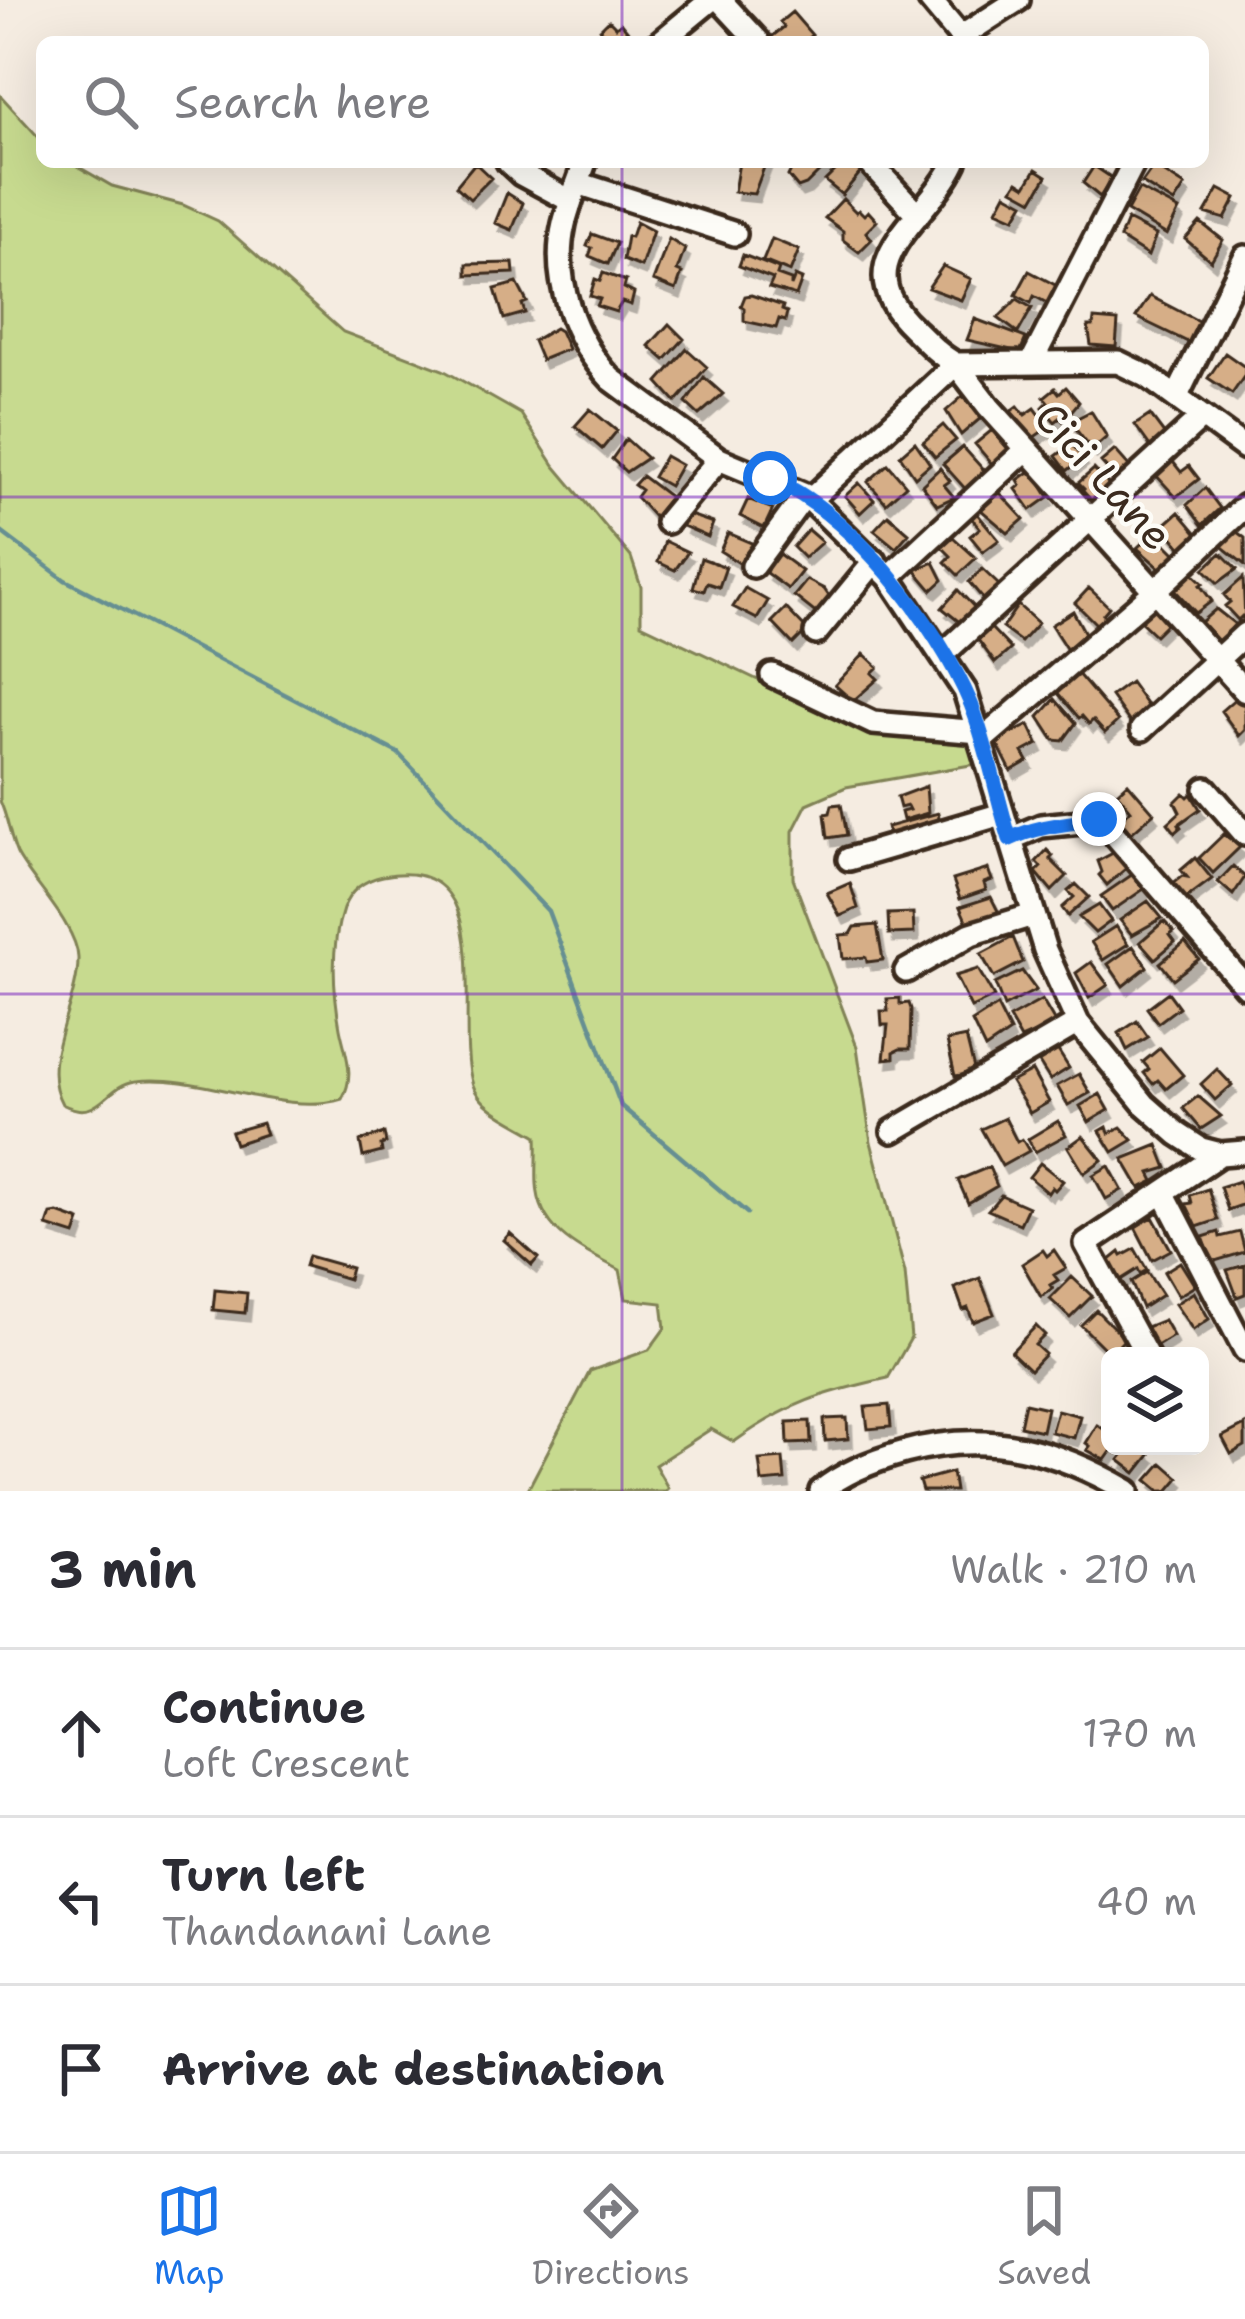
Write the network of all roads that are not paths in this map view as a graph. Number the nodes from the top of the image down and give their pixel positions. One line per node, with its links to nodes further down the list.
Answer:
1 (715, 0): 4 (street); 5 (street)
2 (929, 0): 6 (street)
3 (1018, 0): 7 (street)
4 (668, 36)
5 (753, 36)
6 (960, 36)
7 (967, 36)
8 (514, 168): 12 (street)
9 (875, 168): 13 (street)
10 (952, 168): 13 (street, Cici Lane)
11 (1131, 168): 16 (street)
12 (578, 182): 14 (street); 22 (street)
13 (918, 215): 17 (street, Cici Lane)
14 (735, 234)
15 (1245, 257): 18 (street)
16 (1030, 363): 17 (street); 18 (street)
17 (956, 364): 21 (street, Cici Lane); 23 (street)
18 (1178, 397): 19 (street)
19 (1202, 417): 20 (street); 25 (street)
20 (1245, 448)
21 (1027, 449): 25 (street, Cici Lane); 28 (street)
22 (719, 459): 23 (street); 26 (street)
23 (808, 497): 27 (street); 28 (street)
24 (1245, 506): 29 (street)
25 (1091, 518): 29 (street, Cici Lane); 32 (street)
26 (667, 522)
27 (753, 566)
28 (882, 569): 30 (street); 32 (street)
29 (1155, 591): 33 (street, Cici Lane); 37 (street)
30 (816, 633)
31 (1245, 634): 33 (street)
32 (943, 654): 37 (street)
33 (1216, 661): 35 (street, Cici Lane); 36 (street)
34 (772, 675): 37 (street)
35 (1245, 691)
36 (1142, 729)
37 (981, 736): 39 (street)
38 (1206, 789): 40 (street)
39 (1002, 814): 41 (street); 42 (street)
40 (1245, 834)
41 (1010, 839): 43 (street); 45 (street)
42 (849, 859)
43 (1033, 915): 44 (street); 46 (street)
44 (906, 971)
45 (1245, 986)
46 (1078, 1023): 47 (street); 49 (street)
47 (893, 1131)
48 (1245, 1152): 49 (street)
49 (1220, 1154): 50 (street)
50 (1163, 1192): 51 (street); 52 (street)
51 (1142, 1347)
52 (1245, 1350)
53 (821, 1491): 54 (street)
54 (1128, 1491)

